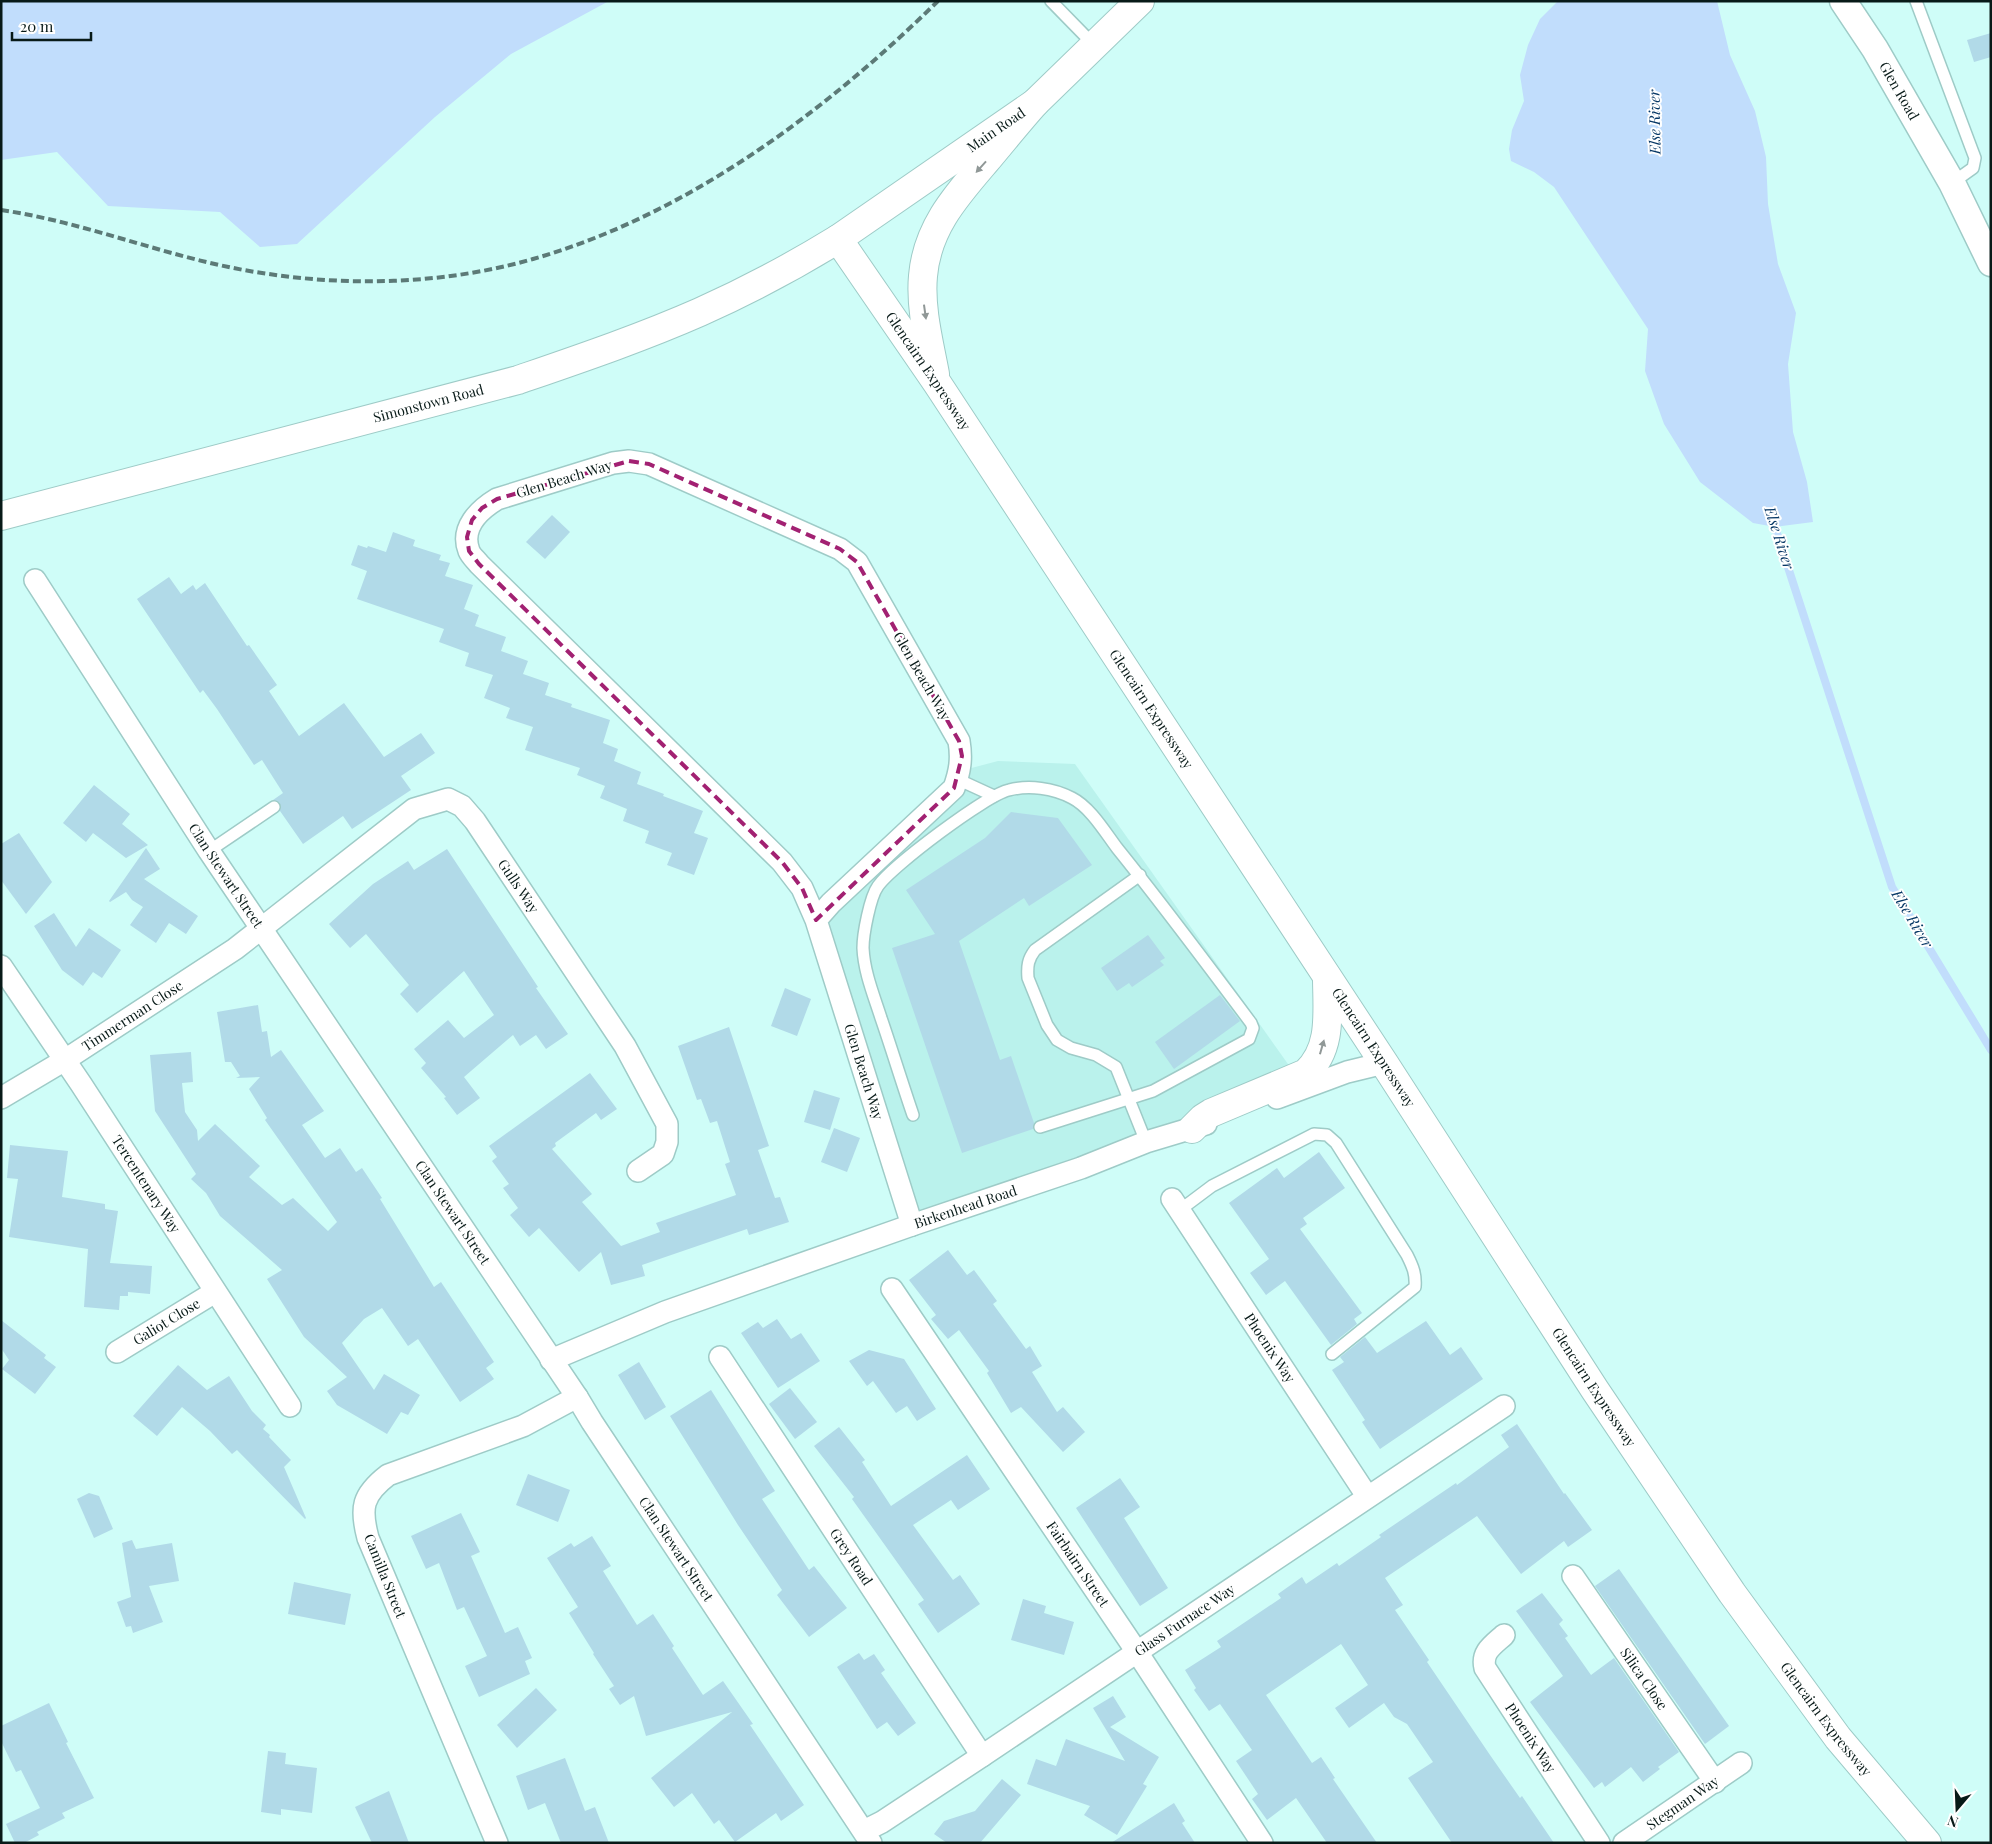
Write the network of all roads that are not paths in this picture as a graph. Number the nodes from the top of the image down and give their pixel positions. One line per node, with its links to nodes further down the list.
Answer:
1 (1051, 1): 5 (lane)
2 (1140, 1): 5 (main road, Main Road)
3 (1843, 1): 7 (street, Glen Road)
4 (1916, 1): 7 (lane)
5 (1096, 46): 6 (main road, Main Road)
6 (1035, 103): 8 (main road, Main Road); 10 (main road, one-way to 10)
7 (1952, 183): 9 (street, Glen Road)
8 (838, 239): 10 (main road, Glencairn Expressway); 11 (main road, Simonstown Road)
9 (1991, 263)
10 (937, 383): 21 (main road, Glencairn Expressway)
11 (1, 516)
12 (35, 580): 16 (street, Clan Stewart Street)
13 (957, 780): 14 (lane); 18 (street, Glen Beach Way); 18 (street, Glen Beach Way)
14 (994, 796): 17 (lane); 26 (lane)
15 (274, 807): 16 (lane)
16 (209, 851): 19 (street, Clan Stewart Street)
17 (1140, 876): 25 (lane); 25 (lane)
18 (816, 920): 32 (street, Glen Beach Way)
19 (261, 928): 22 (street, Timmerman Close); 30 (street, Gulls Way); 38 (street, Clan Stewart Street)
20 (1, 966): 22 (street, Tercentenary Way)
21 (1327, 977): 23 (main road, Glencairn Expressway); 28 (main road, one-way to 21)
22 (65, 1060): 24 (street, Timmerman Close); 34 (street, Tercentenary Way)
23 (1384, 1063): 28 (street, Birkenhead Road); 54 (main road, Glencairn Expressway)
24 (1, 1098)
25 (1130, 1099): 27 (lane); 29 (lane)
26 (913, 1115)
27 (1040, 1127)
28 (1192, 1129): 29 (street, Birkenhead Road)
29 (1146, 1142): 32 (street, Birkenhead Road)
30 (638, 1171)
31 (1176, 1204): 36 (lane); 42 (street, Phoenix Way)
32 (912, 1225): 38 (street, Birkenhead Road)
33 (892, 1289): 45 (street, Fairbairn Street)
34 (215, 1292): 35 (street, Galiot Close); 40 (street, Tercentenary Way)
35 (117, 1352)
36 (1332, 1354)
37 (720, 1356): 46 (street, Grey Road)
38 (551, 1360): 39 (street, Clan Stewart Street)
39 (577, 1397): 49 (street, Clan Stewart Street); 50 (street, Camilla Street)
40 (290, 1406)
41 (1504, 1406): 42 (street, Glass Furnace Way)
42 (1367, 1496): 45 (street, Glass Furnace Way)
43 (1573, 1576): 48 (street, Silica Close)
44 (1504, 1635): 52 (street, Phoenix Way)
45 (1137, 1652): 46 (street, Glass Furnace Way); 51 (street, Fairbairn Street)
46 (982, 1756): 49 (street, Glass Furnace Way)
47 (1741, 1763): 48 (street, Stegman Way)
48 (1715, 1782): 53 (street, Stegman Way)
49 (868, 1837)
50 (497, 1843)
51 (1262, 1843)
52 (1599, 1843)
53 (1624, 1843)
54 (1927, 1843)

